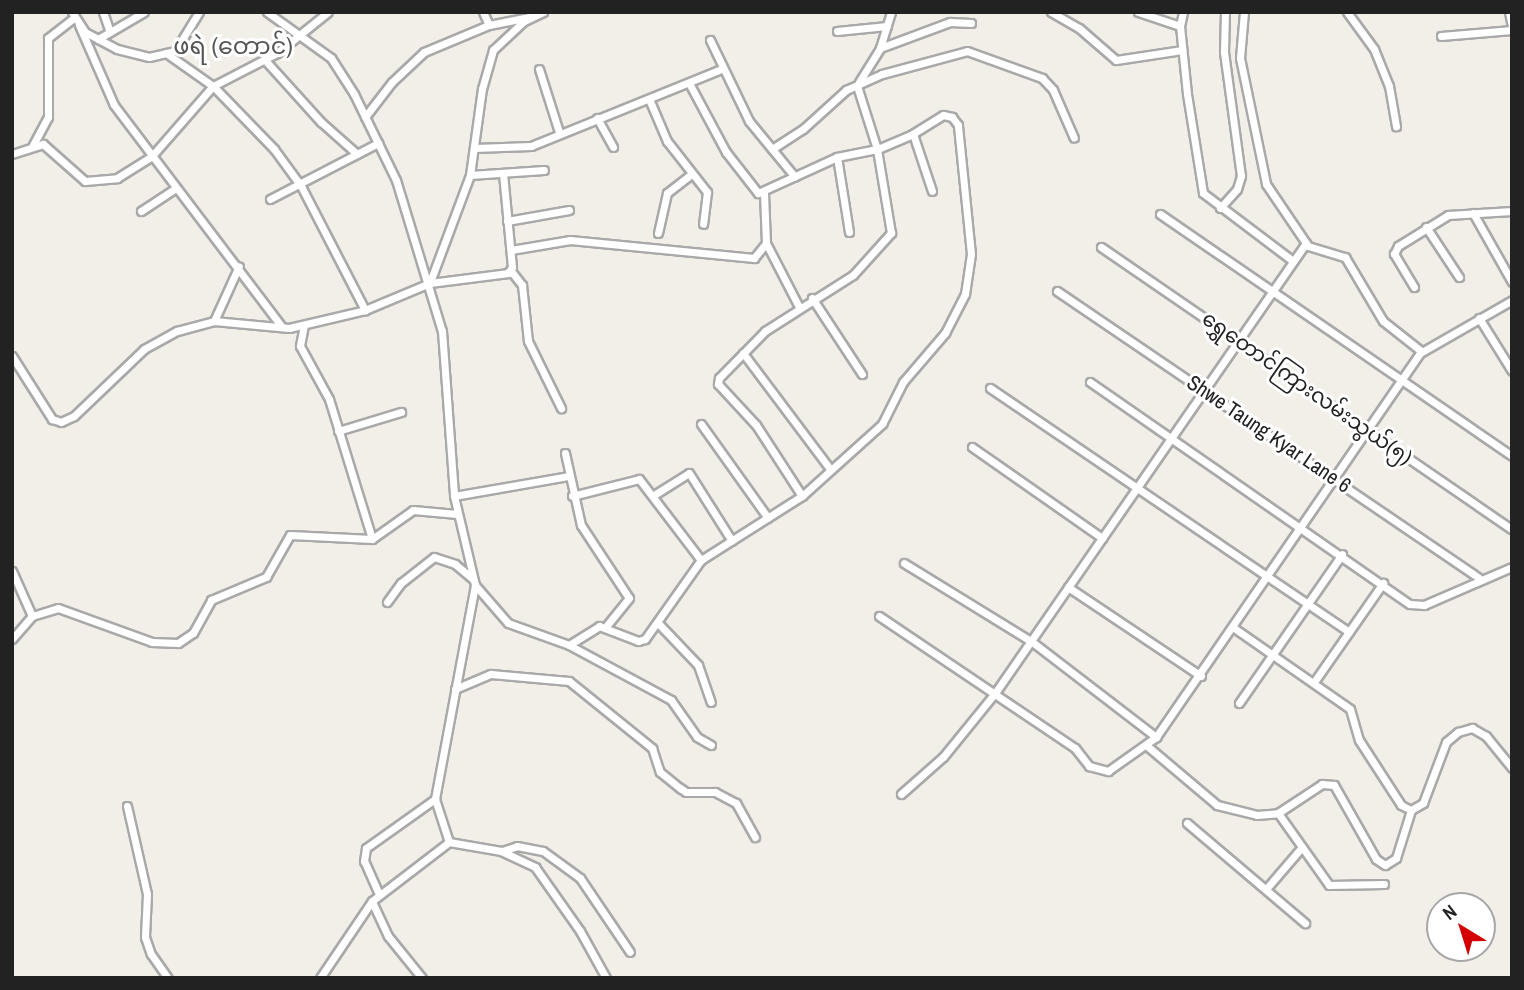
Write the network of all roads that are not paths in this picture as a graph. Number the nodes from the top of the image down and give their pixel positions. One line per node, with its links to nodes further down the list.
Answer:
1 (103, 12): 24 (street)
2 (144, 12): 24 (street)
3 (199, 12): 31 (street)
4 (328, 12): 25 (street)
5 (484, 12): 19 (street)
6 (543, 12): 16 (street)
7 (891, 12): 20 (street)
8 (1051, 12): 30 (street)
9 (1138, 12): 21 (street)
10 (1184, 12): 21 (street)
11 (1225, 12): 65 (street)
12 (1347, 12): 41 (street)
13 (1509, 12): 22 (street)
14 (1241, 13): 77 (street)
15 (272, 14): 25 (street)
16 (533, 17): 19 (street); 48 (street)
17 (75, 18): 27 (street); 46 (street); 53 (street)
18 (971, 23): 29 (street)
19 (489, 25): 39 (street)
20 (887, 26): 23 (street); 29 (street)
21 (1180, 26): 30 (street)
22 (1512, 28): 26 (street)
23 (838, 31)
24 (110, 32): 27 (street)
25 (297, 35): 32 (street); 39 (street)
26 (1440, 36)
27 (98, 39): 31 (street)
28 (710, 40): 34 (street)
29 (880, 48): 37 (street)
30 (1182, 50): 65 (street)
31 (166, 53): 36 (street)
32 (264, 59): 36 (street); 52 (street)
33 (539, 69): 42 (street)
34 (722, 69): 35 (street); 49 (street)
35 (689, 83): 38 (street); 63 (street)
36 (213, 86): 53 (street); 60 (street)
37 (857, 86): 44 (street); 49 (street); 50 (street)
38 (649, 99): 40 (street); 57 (street)
39 (365, 117): 45 (street)
40 (597, 118): 42 (street); 47 (street)
41 (1396, 126)
42 (559, 132): 48 (street)
43 (913, 134): 50 (street); 62 (street); 116 (street)
44 (1074, 138)
45 (378, 143): 52 (street); 85 (street)
46 (33, 145): 51 (street); 53 (street)
47 (613, 147)
48 (474, 148): 58 (street)
49 (772, 149): 59 (street)
50 (877, 149): 54 (street); 89 (street)
51 (12, 153)
52 (357, 154): 60 (street)
53 (151, 157): 61 (street)
54 (837, 157): 59 (street); 74 (street)
55 (544, 170): 56 (street)
56 (503, 173): 58 (street); 71 (street)
57 (691, 174): 72 (street); 75 (street)
58 (470, 175): 85 (street)
59 (795, 177): 63 (street)
60 (302, 186): 64 (street); 92 (street)
61 (176, 188): 66 (street); 81 (street)
62 (932, 191)
63 (764, 192): 76 (street)
64 (270, 199)
65 (1220, 208): 80 (street)
66 (141, 211)
67 (569, 211): 71 (street)
68 (1512, 211): 69 (street)
69 (1474, 213): 73 (street); 84 (street)
70 (1160, 214): 88 (street)
71 (507, 221): 79 (street)
72 (703, 224)
73 (1426, 227): 83 (street); 86 (street)
74 (849, 232)
75 (659, 233)
76 (766, 243): 79 (street); 91 (street)
77 (1306, 243): 80 (street); 98 (street)
78 (1101, 247): 97 (street, ရွှေတောင်ကြားလမ်းသွယ်(၅))
79 (511, 250): 82 (street)
80 (1293, 261): 88 (street)
81 (239, 266): 94 (street); 96 (street)
82 (511, 271): 85 (street); 107 (street)
83 (1459, 277)
84 (1512, 282)
85 (430, 283): 92 (street); 121 (street)
86 (1414, 287)
87 (1057, 291): 106 (street, Shwe Taung Kyar Lane 6)
88 (1272, 291): 97 (street); 103 (street)
89 (813, 298): 91 (street); 102 (street)
90 (1512, 300): 93 (street)
91 (799, 307): 99 (street)
92 (365, 310): 95 (street)
93 (1479, 318): 98 (street); 101 (street)
94 (214, 321): 96 (street); 100 (street)
95 (304, 325): 96 (street); 111 (street)
96 (282, 327)
97 (1238, 340): 106 (street); 110 (street, ရွှေတောင်ကြားလမ်းသွယ်(၅))
98 (1421, 351): 103 (street)
99 (743, 353): 116 (street); 123 (street)
100 (12, 356)
101 (1512, 371)
102 (862, 374)
103 (1401, 381): 110 (street); 115 (street)
104 (1090, 382): 112 (street)
105 (990, 388): 119 (street)
106 (1204, 390): 112 (street); 118 (street, Shwe Taung Kyar Lane 6)
107 (561, 408)
108 (401, 412): 111 (street)
109 (701, 424): 125 (street)
110 (1368, 430): 118 (street); 127 (street, ရွှေတောင်ကြားလမ်းသွယ်(၅))
111 (338, 431): 129 (street)
112 (1170, 438): 119 (street); 126 (street)
113 (972, 447): 128 (street)
114 (565, 453): 117 (street)
115 (1512, 456)
116 (831, 470): 123 (street)
117 (569, 476): 121 (street); 122 (street)
118 (1335, 479): 126 (street); 137 (street, Shwe Taung Kyar Lane 6)
119 (1136, 489): 128 (street); 136 (street)
120 (654, 495): 122 (street); 130 (street); 132 (street)
121 (454, 496): 124 (street)
122 (572, 496): 146 (street)
123 (802, 496): 125 (street)
124 (457, 514): 129 (street); 138 (street)
125 (768, 518): 130 (street)
126 (1302, 528): 131 (street); 136 (street)
127 (1512, 529)
128 (1102, 538): 140 (street)
129 (372, 539): 143 (street)
130 (732, 541): 132 (street)
131 (1342, 554): 139 (street); 142 (street)
132 (701, 560): 145 (street)
133 (904, 562): 150 (street)
134 (1512, 567): 137 (street)
135 (12, 571): 143 (street)
136 (1268, 577): 142 (street); 147 (street)
137 (1479, 578): 139 (street)
138 (475, 582): 141 (street); 151 (street); 155 (street)
139 (1383, 583): 148 (street)
140 (1068, 587): 150 (street); 153 (street)
141 (387, 602)
142 (1308, 604): 148 (street); 152 (street)
143 (32, 616): 149 (street)
144 (879, 616): 156 (street)
145 (658, 623): 146 (street); 157 (street)
146 (606, 626): 151 (street)
147 (1234, 628): 152 (street); 153 (street)
148 (1349, 632): 154 (street)
149 (12, 639)
150 (1031, 641): 156 (street); 159 (street)
151 (569, 645): 160 (street)
152 (1273, 655): 154 (street); 158 (street)
153 (1201, 676): 159 (street)
154 (1314, 682): 166 (street)
155 (455, 689): 164 (street); 169 (street)
156 (995, 693): 161 (street); 163 (street)
157 (711, 702)
158 (1239, 703)
159 (1156, 737): 161 (street)
160 (711, 745)
161 (1146, 745): 167 (street)
162 (1512, 768): 166 (street)
163 (901, 794)
164 (435, 799): 170 (street); 175 (street)
165 (127, 806): 179 (street)
166 (1411, 810): 167 (street)
167 (1278, 813): 171 (street)
168 (1187, 823): 174 (street)
169 (755, 837)
170 (449, 842): 172 (street); 175 (street)
171 (1302, 847): 173 (street); 174 (street)
172 (501, 851): 178 (street); 182 (street)
173 (1384, 884)
174 (1266, 889): 177 (street)
175 (378, 892): 176 (street)
176 (372, 901): 180 (street); 181 (street)
177 (1305, 923)
178 (630, 952)
179 (168, 978)
180 (320, 978)
181 (422, 978)
182 (606, 978)

